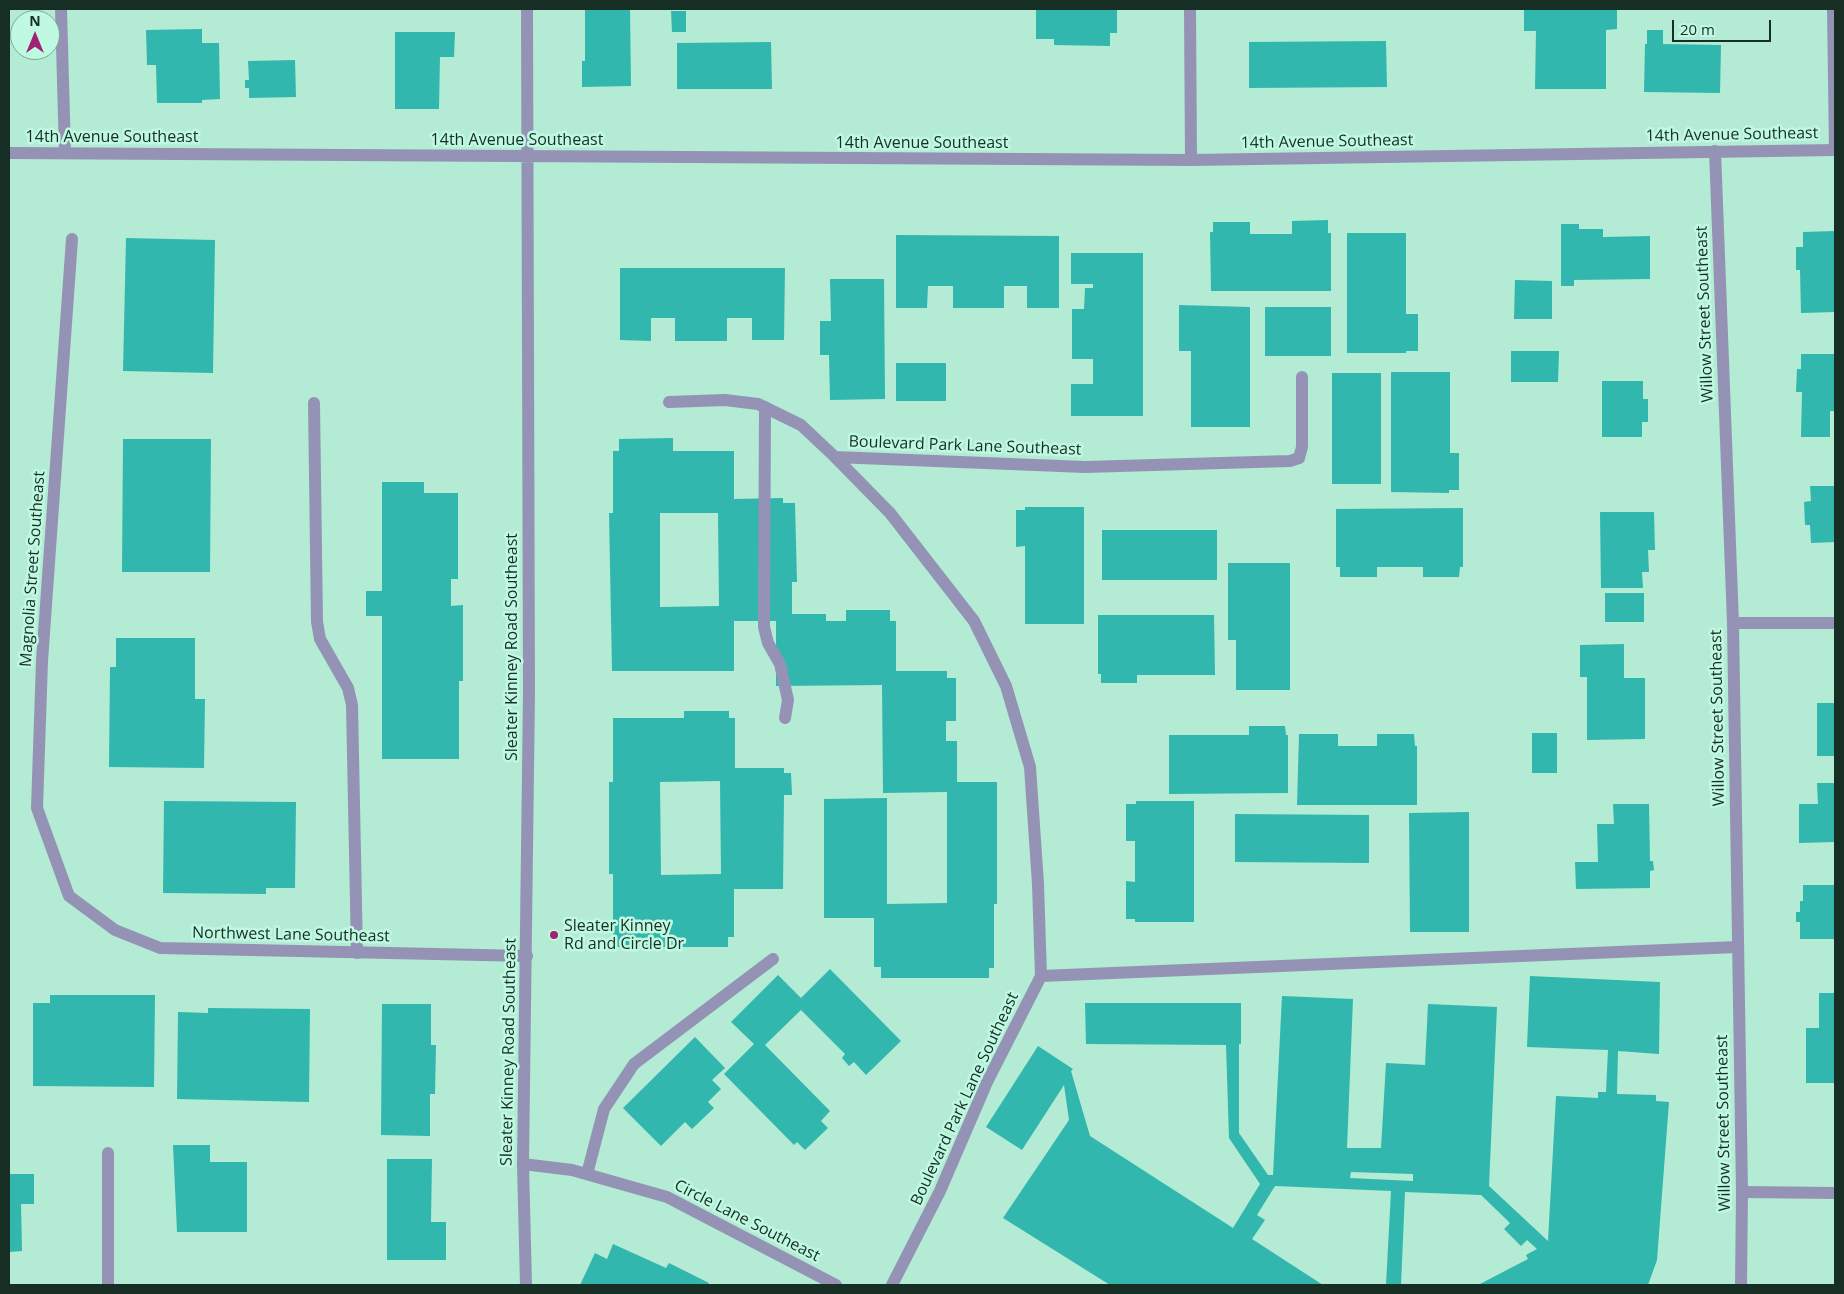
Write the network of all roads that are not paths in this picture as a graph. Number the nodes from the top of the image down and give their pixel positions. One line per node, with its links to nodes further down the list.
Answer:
1 (61, 9): 8 (street)
2 (527, 9): 9 (street, Sleater Kinney Road Southeast)
3 (1190, 9): 10 (street)
4 (1833, 9): 5 (street)
5 (1835, 150): 6 (street, 14th Avenue Southeast)
6 (1715, 152): 10 (street, 14th Avenue Southeast); 17 (street, Willow Street Southeast)
7 (9, 153): 8 (street, 14th Avenue Southeast)
8 (65, 153): 9 (street, 14th Avenue Southeast)
9 (527, 157): 10 (street, 14th Avenue Southeast); 23 (street, Sleater Kinney Road Southeast)
10 (1191, 160)
11 (72, 239): 20 (street, Magnolia Street Southeast)
12 (1302, 376): 16 (street, Boulevard Park Lane Southeast)
13 (669, 402): 15 (street)
14 (314, 403): 22 (street)
15 (765, 407): 16 (street); 19 (street)
16 (835, 457): 25 (street, Boulevard Park Lane Southeast)
17 (1733, 623): 18 (street); 21 (street, Willow Street Southeast)
18 (1835, 624)
19 (785, 718)
20 (69, 896): 22 (street, Northwest Lane Southeast)
21 (1737, 947): 25 (street); 29 (street, Willow Street Southeast)
22 (357, 953): 23 (street, Northwest Lane Southeast)
23 (527, 956): 27 (street, Sleater Kinney Road Southeast)
24 (772, 959): 28 (street)
25 (1041, 976): 34 (street, Boulevard Park Lane Southeast)
26 (108, 1153): 31 (street)
27 (523, 1164): 28 (street, Circle Lane Southeast); 32 (street, Sleater Kinney Road Southeast)
28 (587, 1174): 33 (street, Circle Lane Southeast)
29 (1742, 1192): 30 (street); 35 (street, Willow Street Southeast)
30 (1835, 1193)
31 (108, 1285)
32 (526, 1285)
33 (836, 1285)
34 (892, 1285)
35 (1741, 1285)

